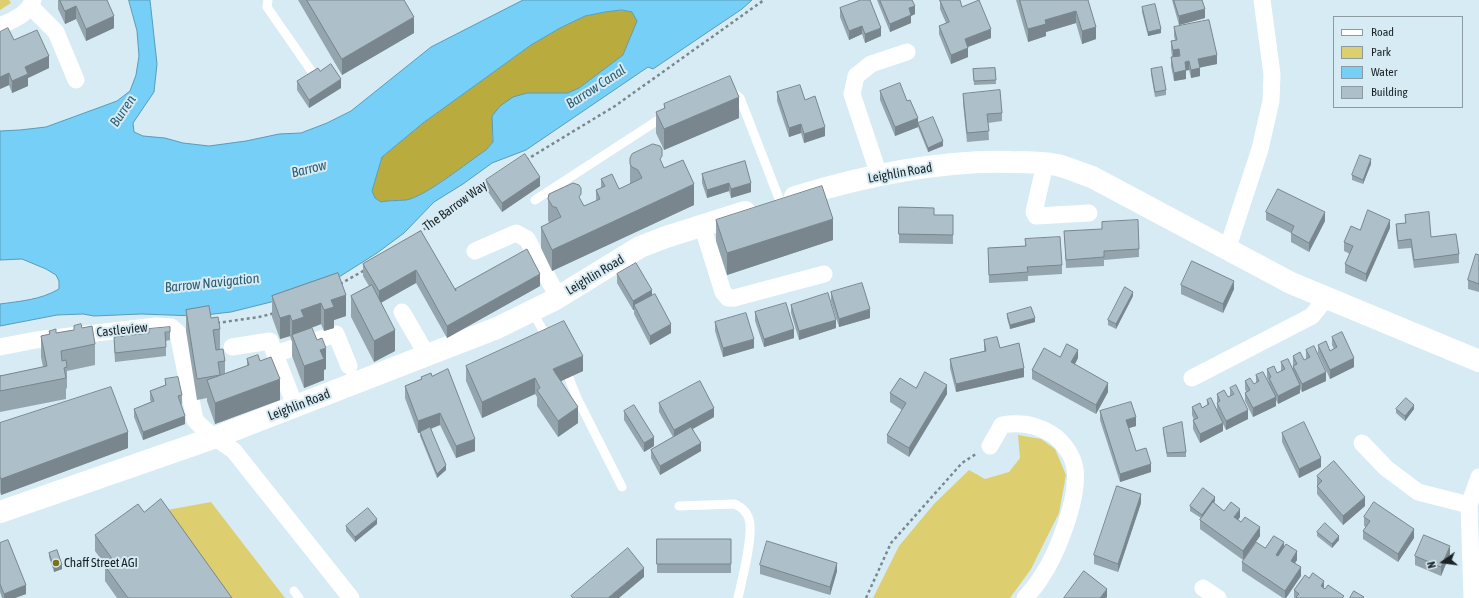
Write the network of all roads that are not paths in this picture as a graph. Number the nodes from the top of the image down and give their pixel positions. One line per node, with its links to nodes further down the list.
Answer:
1 (268, 0): 6 (lane)
2 (1262, 0): 16 (street)
3 (32, 4): 4 (street); 7 (street)
4 (0, 26)
5 (907, 52): 11 (street)
6 (312, 72)
7 (76, 80)
8 (722, 90): 13 (lane)
9 (671, 112): 12 (lane)
10 (1045, 164): 11 (street, Leighlin Road); 14 (street); 16 (street, Leighlin Road)
11 (879, 175): 13 (street, Leighlin Road)
12 (535, 200)
13 (780, 202): 15 (street, Leighlin Road)
14 (1089, 213)
15 (702, 225): 18 (street); 19 (street, Leighlin Road)
16 (1227, 250): 20 (street, Leighlin Road)
17 (475, 251): 19 (street)
18 (824, 274)
19 (558, 297): 21 (street, Leighlin Road)
20 (1326, 298): 28 (street, Leighlin Road); 31 (street)
21 (532, 311): 23 (lane); 27 (street, Leighlin Road)
22 (402, 312): 27 (street)
23 (550, 343)
24 (0, 347): 33 (street, Castleview)
25 (232, 347): 26 (street)
26 (275, 354): 29 (street); 32 (street)
27 (427, 356): 32 (street, Leighlin Road)
28 (1479, 361)
29 (349, 366)
30 (569, 378): 37 (lane)
31 (1192, 378)
32 (295, 406): 33 (street, Leighlin Road)
33 (216, 437): 40 (street, Leighlin Road); 42 (street)
34 (1362, 444): 38 (street)
35 (990, 446): 44 (street)
36 (1479, 477): 38 (street)
37 (622, 487)
38 (1469, 505): 46 (street)
39 (679, 506): 43 (lane)
40 (0, 512)
41 (1203, 588): 45 (street)
42 (351, 598)
43 (738, 598)
44 (1025, 598)
45 (1218, 598)
46 (1472, 598)

